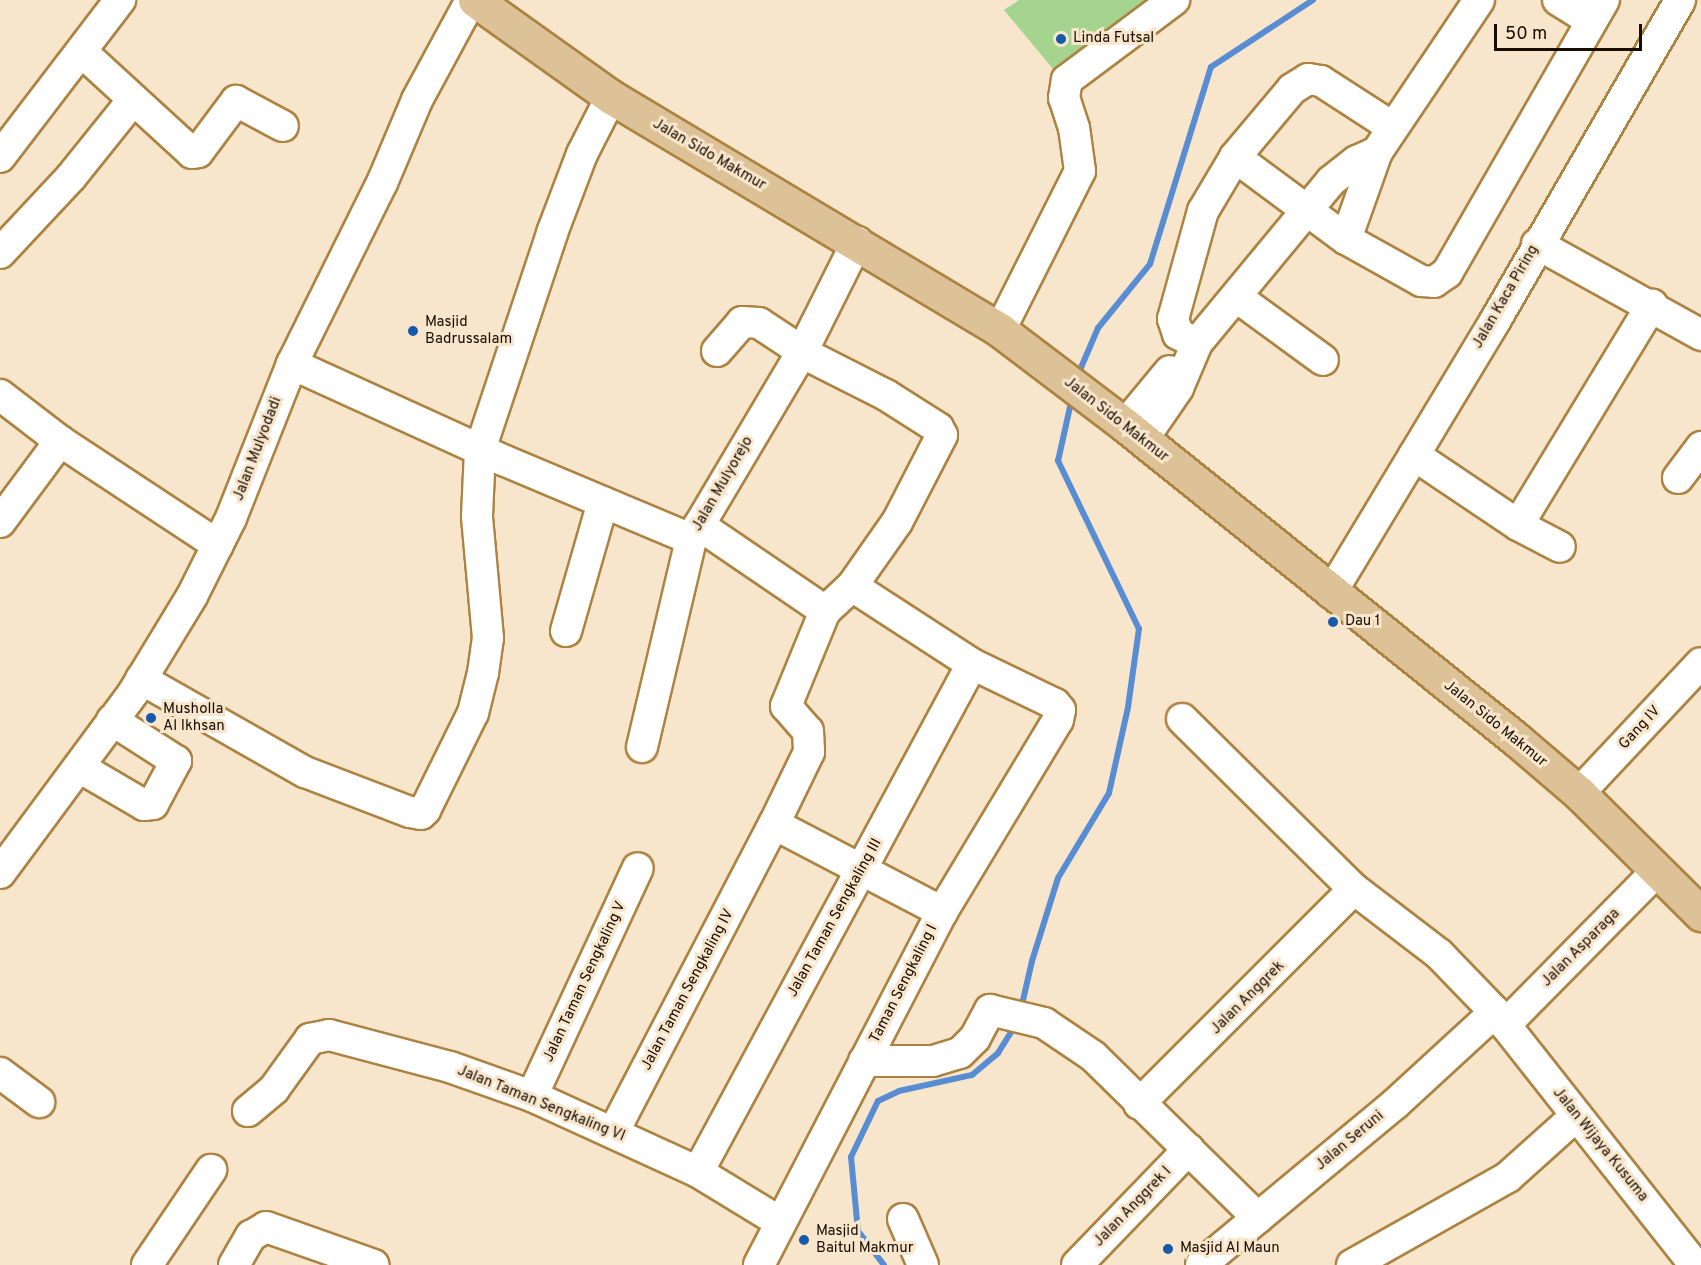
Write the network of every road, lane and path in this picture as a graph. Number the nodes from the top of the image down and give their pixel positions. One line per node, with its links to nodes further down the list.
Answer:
1 (120, 0): 8 (street)
2 (473, 0): 9 (main road, Jalan Sido Makmur); 30 (street, Jalan Mulyodadi)
3 (1174, 0): 24 (street)
4 (1479, 0): 13 (street)
5 (1558, 0): 7 (street)
6 (1680, 0): 20 (street, Jalan Kaca Piring)
7 (1598, 10): 18 (street)
8 (83, 53): 10 (street); 12 (street)
9 (611, 97): 19 (main road, Jalan Sido Makmur); 35 (street)
10 (132, 101): 11 (street); 21 (street)
11 (283, 126)
12 (10, 127): 15 (street)
13 (1392, 127): 14 (street); 16 (street)
14 (1377, 152): 17 (street); 18 (street)
15 (0, 157)
16 (1235, 157): 17 (street); 28 (street)
17 (1305, 210): 18 (street); 22 (street)
18 (1346, 239)
19 (857, 242): 24 (main road, Jalan Sido Makmur); 26 (street, Jalan Mulyorejo)
20 (1536, 244): 23 (street); 36 (street, Jalan Kaca Piring)
21 (0, 253)
22 (1238, 298): 28 (street); 29 (street)
23 (1652, 305): 25 (street); 40 (street)
24 (1000, 330): 32 (main road, Jalan Sido Makmur)
25 (1701, 335)
26 (802, 350): 27 (street); 41 (street, Jalan Mulyorejo); 44 (street)
27 (717, 351)
28 (1193, 353): 32 (street)
29 (1323, 360)
30 (292, 364): 35 (street); 42 (street, Jalan Mulyodadi)
31 (0, 395): 33 (street)
32 (1134, 432): 45 (main road, Jalan Sido Makmur)
33 (60, 441): 39 (street); 42 (street)
34 (1701, 447): 37 (street)
35 (487, 453): 38 (street); 50 (street)
36 (1414, 455): 40 (street); 45 (street, Jalan Kaca Piring)
37 (1678, 478)
38 (603, 502): 41 (street); 47 (street)
39 (0, 522)
40 (1518, 525): 43 (street)
41 (695, 532): 46 (street); 53 (street, Jalan Mulyorejo)
42 (218, 545): 50 (street, Jalan Mulyodadi)
43 (1560, 547)
44 (852, 586): 46 (street); 48 (street)
45 (1331, 593): 55 (main road, Jalan Sido Makmur)
46 (825, 611): 56 (street, Jalan Taman Sengkaling IV)
47 (566, 631)
48 (972, 664): 59 (street, Jalan Taman Sengkaling III); 62 (street, Taman Sengkaling I)
49 (1700, 668): 55 (street, Gang IV)
50 (141, 679): 52 (street, Jalan Mulyodadi)
51 (1182, 719): 61 (street, Jalan Wijaya Kusuma)
52 (112, 720): 54 (street, Jalan Mulyodadi); 54 (street)
53 (642, 747)
54 (79, 767): 57 (street, Jalan Mulyodadi)
55 (1579, 793): 60 (main road, Jalan Sido Makmur)
56 (768, 837): 59 (street); 72 (street, Jalan Taman Sengkaling IV)
57 (5, 855)
58 (638, 868): 67 (street, Jalan Taman Sengkaling V)
59 (862, 868): 62 (street); 75 (street, Jalan Taman Sengkaling III)
60 (1657, 871): 63 (main road, Jalan Sido Makmur); 64 (street, Jalan Asparaga)
61 (1354, 889): 64 (street, Jalan Wijaya Kusuma); 69 (street, Jalan Anggrek)
62 (942, 912): 65 (street, Taman Sengkaling I)
63 (1701, 914)
64 (1500, 1018): 71 (street, Jalan Wijaya Kusuma); 76 (street, Jalan Seruni)
65 (864, 1061): 69 (street); 78 (street, Taman Sengkaling I)
66 (0, 1073): 68 (street)
67 (532, 1096): 70 (street, Jalan Taman Sengkaling VI); 72 (street, Jalan Taman Sengkaling VI)
68 (39, 1102)
69 (1139, 1104): 73 (street)
70 (249, 1111)
71 (1576, 1116): 87 (street); 88 (street, Jalan Wijaya Kusuma)
72 (614, 1131): 75 (street, Jalan Taman Sengkaling VI)
73 (1190, 1149): 76 (street); 86 (street, Jalan Anggrek I)
74 (211, 1170): 81 (street)
75 (698, 1172): 78 (street, Jalan Taman Sengkaling VI)
76 (1258, 1218): 80 (street, Jalan Seruni)
77 (903, 1219): 85 (street)
78 (780, 1222): 84 (street, Taman Sengkaling I)
79 (320, 1256): 82 (street); 83 (street)
80 (1209, 1262)
81 (147, 1265)
82 (234, 1265)
83 (374, 1265)
84 (759, 1265)
85 (923, 1265)
86 (1077, 1265)
87 (1352, 1265)
88 (1695, 1265)

